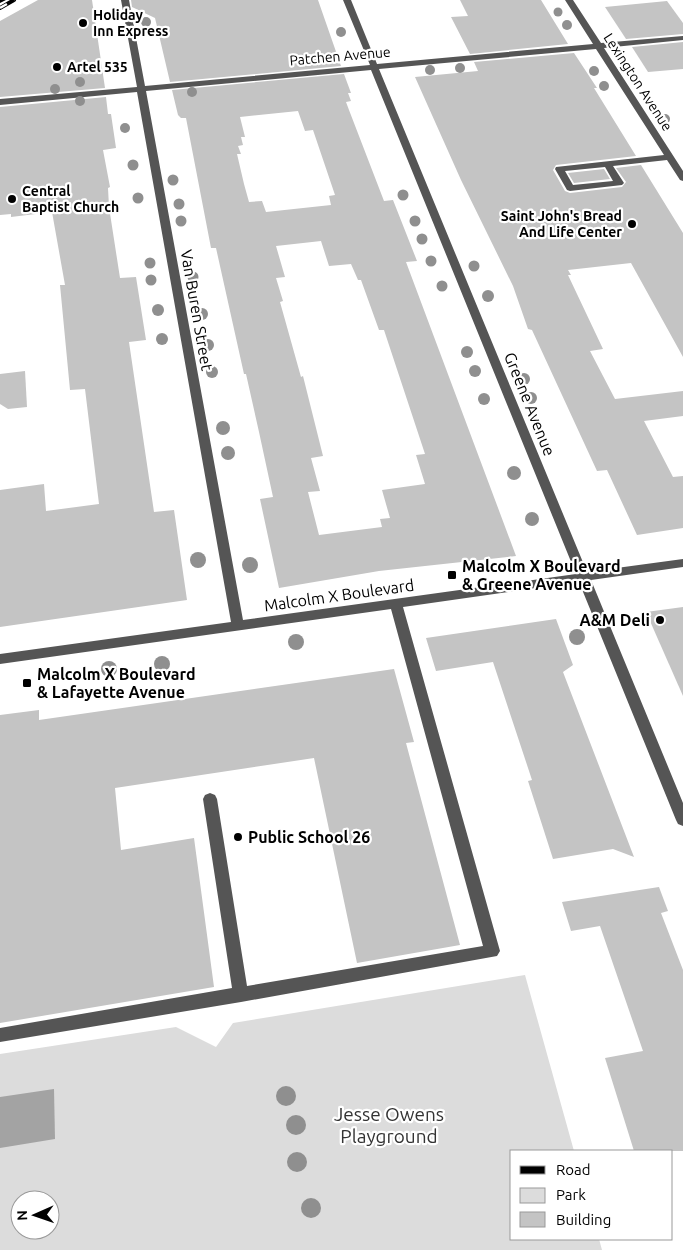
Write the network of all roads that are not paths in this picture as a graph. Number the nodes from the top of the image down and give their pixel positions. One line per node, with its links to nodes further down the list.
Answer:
1 (125, 0): 7 (street, Van Buren Street)
2 (347, 0): 6 (street, Greene Avenue)
3 (569, 0): 5 (street, Lexington Avenue)
4 (683, 38): 5 (street, Patchen Avenue)
5 (598, 46): 6 (street, Patchen Avenue); 9 (street, Lexington Avenue)
6 (374, 67): 7 (street, Patchen Avenue); 13 (street, Greene Avenue)
7 (141, 89): 8 (street, Patchen Avenue); 15 (street, Van Buren Street)
8 (0, 102)
9 (670, 157): 10 (street); 11 (street, Lexington Avenue)
10 (608, 164): 10 (street)
11 (683, 178)
12 (683, 564): 13 (street, Malcolm X Boulevard)
13 (584, 578): 14 (street, Malcolm X Boulevard); 18 (street, Greene Avenue)
14 (396, 604): 15 (street, Malcolm X Boulevard); 19 (street)
15 (238, 625): 16 (street, Malcolm X Boulevard)
16 (0, 659)
17 (210, 799): 19 (street)
18 (683, 820)
19 (242, 995): 20 (street)
20 (0, 1035)

